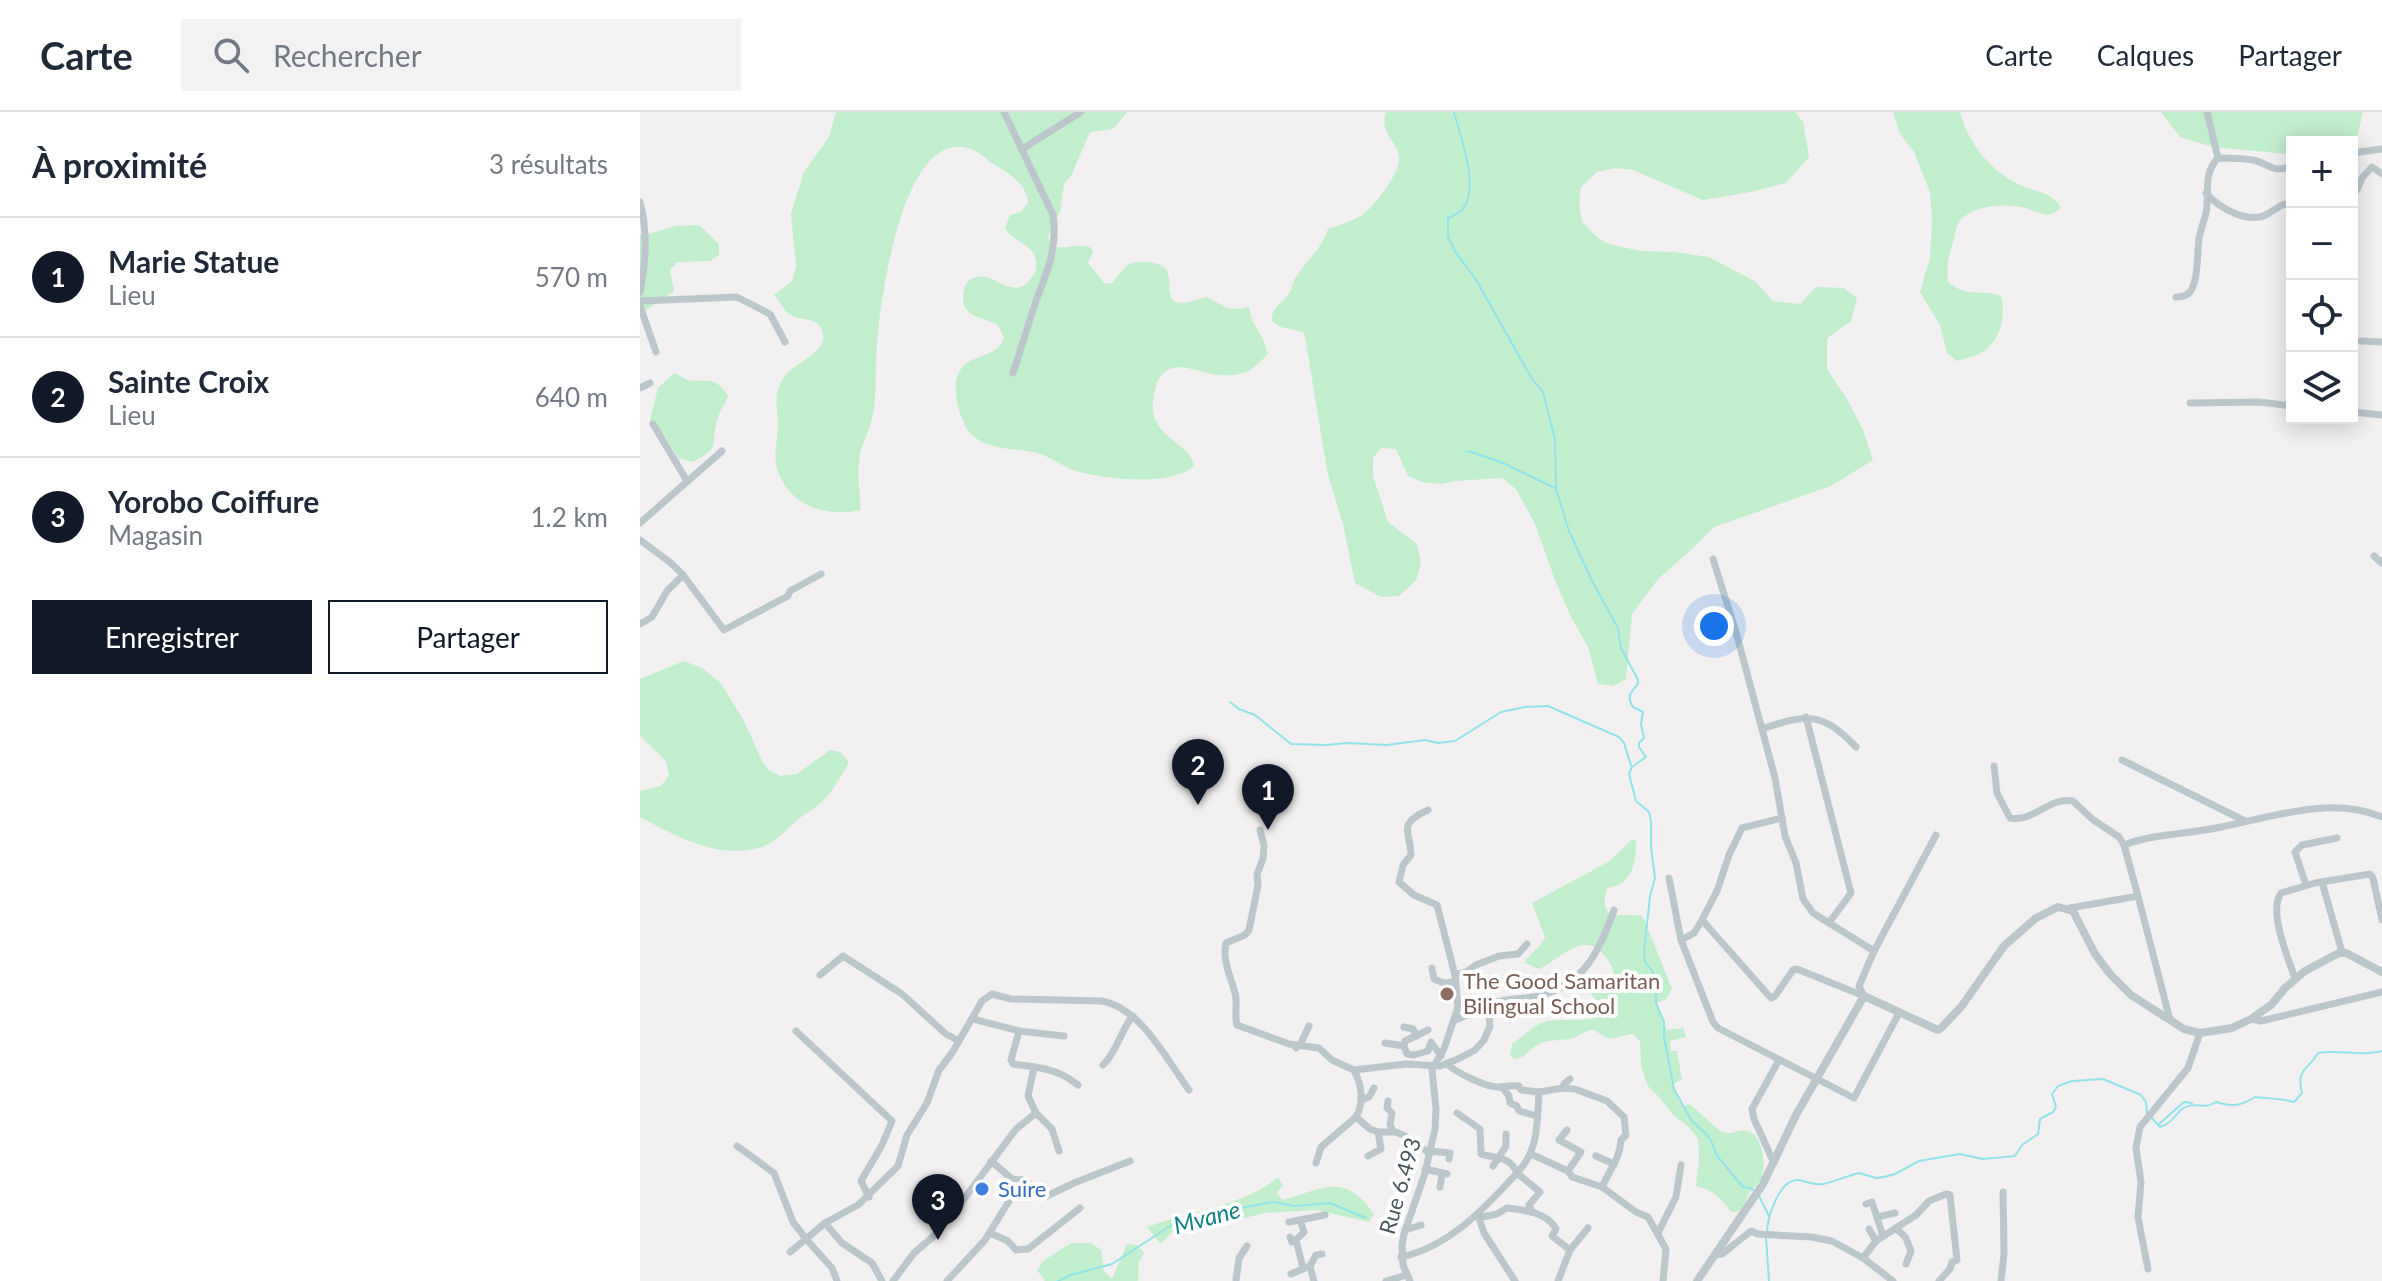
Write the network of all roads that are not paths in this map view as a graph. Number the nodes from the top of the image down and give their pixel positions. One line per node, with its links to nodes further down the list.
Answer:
1 (1004, 112): 4 (street)
2 (1081, 112): 4 (street)
3 (2207, 112): 7 (street)
4 (1022, 149): 21 (street)
5 (2382, 149): 6 (street)
6 (2358, 152)
7 (2218, 158): 8 (street); 11 (street)
8 (2286, 168)
9 (2382, 174): 10 (street)
10 (2358, 188)
11 (2206, 193): 13 (street); 15 (street)
12 (640, 202): 14 (street)
13 (2286, 204)
14 (640, 292)
15 (2176, 297)
16 (640, 303): 18 (street); 20 (street)
17 (2361, 341): 19 (street)
18 (785, 342)
19 (2382, 342)
20 (656, 352)
21 (1013, 373)
22 (650, 383): 23 (street)
23 (640, 388)
24 (2190, 403): 25 (street)
25 (2286, 405)
26 (2358, 413): 27 (street)
27 (2382, 415)
28 (653, 424): 30 (street)
29 (722, 451): 30 (street)
30 (687, 481): 31 (street)
31 (640, 523)
32 (640, 540): 37 (street)
33 (2374, 556): 35 (street)
34 (1713, 559): 40 (street)
35 (2382, 563)
36 (821, 574): 37 (street)
37 (683, 575): 38 (street)
38 (640, 624)
39 (1806, 717): 40 (street); 41 (street); 62 (street)
40 (1762, 729): 47 (street)
41 (1856, 747)
42 (2122, 760): 48 (street)
43 (1994, 766): 53 (street)
44 (1428, 810): 49 (street)
45 (2382, 817): 48 (street)
46 (1398, 818): 49 (street)
47 (1782, 818): 60 (street); 62 (street)
48 (2245, 821): 53 (street)
49 (1408, 824): 70 (street)
50 (1260, 830): 92 (street)
51 (1936, 835): 65 (street)
52 (2337, 838): 56 (street)
53 (2124, 845): 57 (street)
54 (1669, 878): 63 (street)
55 (2322, 882): 56 (street); 61 (street); 66 (street)
56 (2306, 885): 71 (street)
57 (2138, 896): 58 (street); 80 (street)
58 (2070, 908): 75 (street); 80 (street)
59 (1614, 910): 74 (street)
60 (1702, 920): 63 (street); 73 (street)
61 (2382, 920)
62 (1829, 923): 65 (street)
63 (1681, 940): 94 (street)
64 (1527, 944): 70 (street)
65 (1874, 951): 73 (street)
66 (2342, 952): 68 (street); 71 (street)
67 (1432, 968): 70 (street)
68 (2382, 972)
69 (820, 975): 89 (street)
70 (1455, 978): 79 (street)
71 (2295, 978): 78 (street)
72 (2382, 992): 78 (street)
73 (1864, 996): 75 (street); 101 (street)
74 (1488, 1005): 79 (street); 95 (street)
75 (1899, 1013): 101 (street)
76 (1133, 1016): 77 (street); 96 (street); 106 (street)
77 (973, 1019): 85 (street); 89 (street)
78 (2251, 1019): 86 (street)
79 (1455, 1020): 93 (street)
80 (2170, 1020): 86 (street)
81 (1309, 1026): 92 (street)
82 (1404, 1027): 88 (street)
83 (1428, 1030): 88 (street)
84 (796, 1031): 141 (street)
85 (1019, 1031): 87 (street); 98 (street)
86 (2200, 1033): 170 (street)
87 (1064, 1036)
88 (1417, 1036): 91 (street)
89 (959, 1041): 141 (street)
90 (1385, 1043): 91 (street)
91 (1404, 1046): 93 (street)
92 (1297, 1047): 99 (street)
93 (1441, 1056): 97 (street)
94 (1779, 1060): 101 (street); 130 (street)
95 (1447, 1064): 97 (street); 103 (street)
96 (1103, 1065)
97 (1434, 1066): 99 (street); 121 (street, Rue 6.493)
98 (1034, 1067): 102 (street); 110 (street)
99 (1354, 1070): 108 (street)
100 (1570, 1079): 105 (street)
101 (1817, 1079): 130 (street)
102 (1078, 1085)
103 (1502, 1087): 107 (street); 112 (street)
104 (1374, 1088): 108 (street)
105 (1563, 1088): 107 (street); 131 (street)
106 (1189, 1090)
107 (1539, 1092): 112 (street)
108 (1361, 1100): 113 (street)
109 (1388, 1101): 116 (street)
110 (1036, 1113): 120 (street); 127 (street)
111 (1457, 1113): 124 (street)
112 (1537, 1116): 122 (street)
113 (1356, 1117): 117 (street); 129 (street)
114 (1382, 1122): 117 (street)
115 (1567, 1130): 135 (street)
116 (1393, 1131): 117 (street); 121 (street)
117 (1379, 1132): 123 (street)
118 (1506, 1134): 124 (street)
119 (737, 1146): 160 (street)
120 (1059, 1151)
121 (1429, 1152): 126 (street); 134 (street, Rue 6.493)
122 (1531, 1154): 135 (street); 136 (street)
123 (1368, 1156)
124 (1499, 1156): 133 (street); 136 (street)
125 (1596, 1156): 131 (street)
126 (1449, 1159)
127 (991, 1161): 137 (street); 175 (street)
128 (1130, 1161): 137 (street)
129 (1316, 1163)
130 (1774, 1163): 165 (street)
131 (1614, 1164): 139 (street)
132 (1681, 1165): 158 (street)
133 (1493, 1166)
134 (1425, 1169): 138 (street); 156 (street, Rue 6.493)
135 (1568, 1171): 139 (street)
136 (1517, 1173): 144 (street); 147 (street)
137 (1022, 1180): 157 (street)
138 (1440, 1187)
139 (1602, 1187): 158 (street)
140 (2003, 1192): 186 (street)
141 (869, 1197): 151 (street)
142 (1866, 1204): 148 (street)
143 (1080, 1208): 157 (street)
144 (1532, 1212): 147 (street); 162 (street)
145 (1895, 1213): 148 (street)
146 (1325, 1215): 149 (street)
147 (1478, 1215): 166 (street); 180 (street)
148 (1877, 1217): 159 (street)
149 (1300, 1220): 150 (street); 169 (street)
150 (1289, 1222)
151 (825, 1223): 160 (street); 174 (street)
152 (1421, 1225): 156 (street)
153 (1588, 1228): 162 (street)
154 (1869, 1229): 159 (street)
155 (1897, 1229): 159 (street); 168 (street); 185 (street)
156 (1405, 1230): 166 (street, Rue 6.493)
157 (990, 1233): 176 (street)
158 (1658, 1233): 182 (street)
159 (1880, 1238): 167 (street)
160 (806, 1239): 163 (street); 173 (street)
161 (1247, 1246): 177 (street)
162 (1570, 1250): 181 (street)
163 (790, 1252)
164 (1322, 1254): 169 (street)
165 (1715, 1255): 167 (street); 183 (street)
166 (1401, 1257): 172 (street, Rue 6.493)
167 (1863, 1258): 184 (street)
168 (1906, 1264)
169 (1306, 1267): 171 (street); 178 (street)
170 (2148, 1269)
171 (1291, 1274)
172 (1408, 1278): 179 (street)
173 (837, 1281)
174 (882, 1281)
175 (893, 1281)
176 (947, 1281)
177 (1236, 1281)
178 (1314, 1281)
179 (1386, 1281)
180 (1515, 1281)
181 (1558, 1281)
182 (1663, 1281)
183 (1697, 1281)
184 (1893, 1281)
185 (1939, 1281)
186 (2001, 1281)

